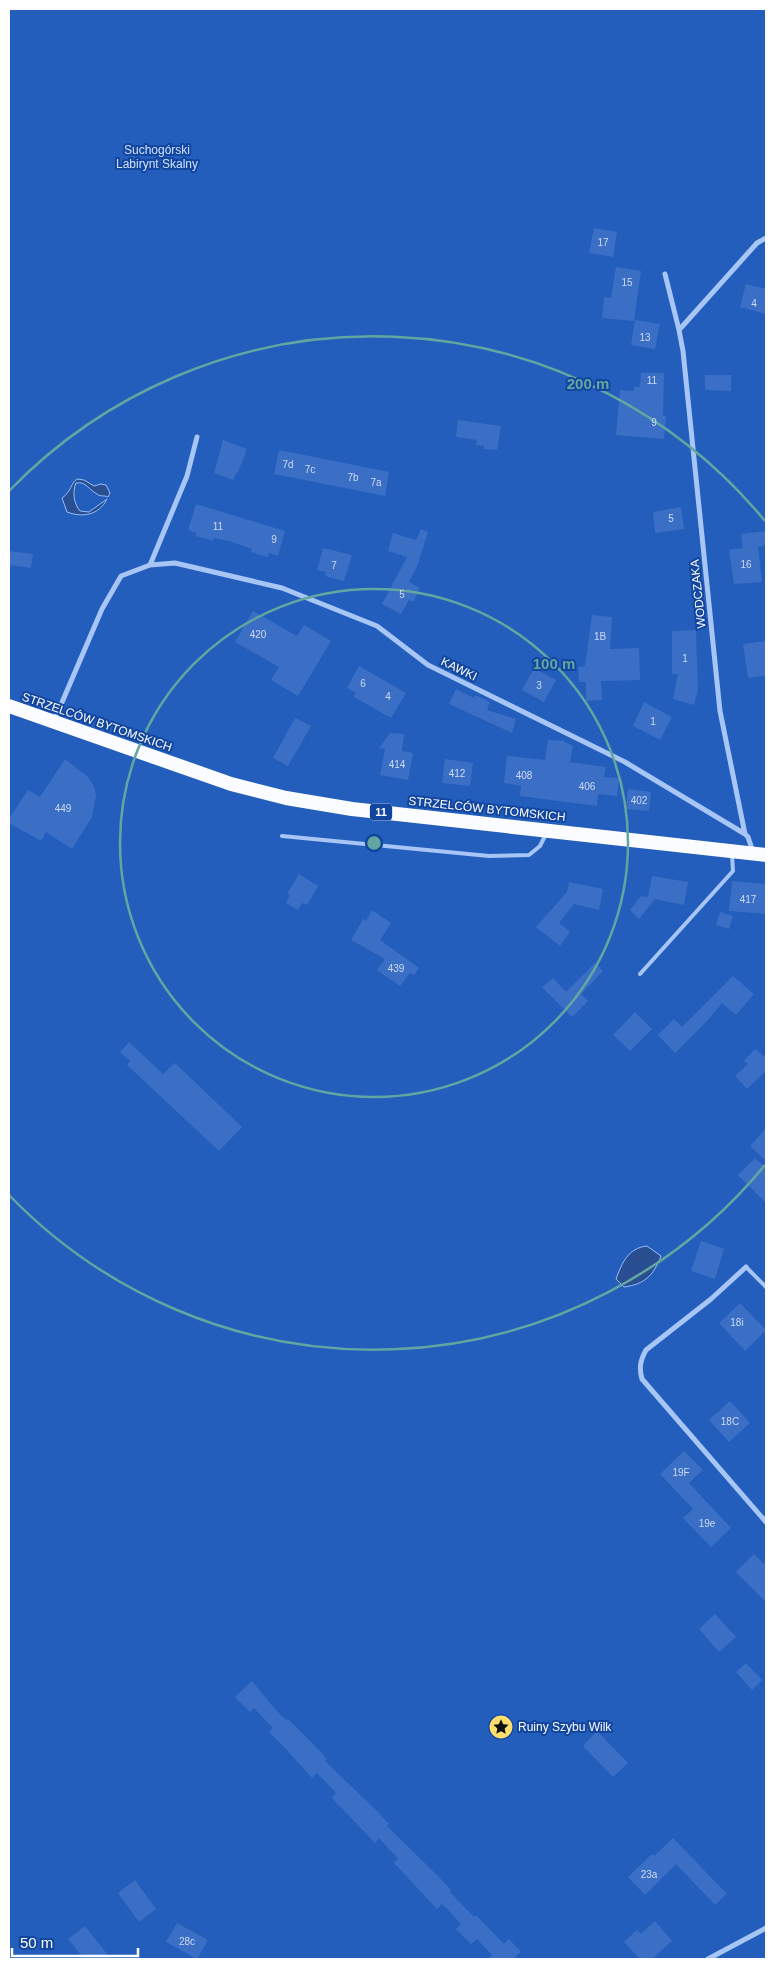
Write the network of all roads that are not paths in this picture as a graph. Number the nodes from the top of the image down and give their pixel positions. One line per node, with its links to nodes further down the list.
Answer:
1 (766, 238): 3 (street)
2 (665, 274): 3 (street, WODCZAKA)
3 (679, 330): 9 (street, WODCZAKA)
4 (197, 437): 5 (street)
5 (150, 565): 7 (street, KAWKI); 9 (street, KAWKI)
6 (9, 706): 7 (highway, STRZELCÓW BYTOMSKICH / 11)
7 (54, 722): 8 (highway, STRZELCÓW BYTOMSKICH / 11)
8 (548, 830): 10 (lane); 11 (highway, STRZELCÓW BYTOMSKICH / 11)
9 (745, 834): 12 (street, WODCZAKA)
10 (282, 836)
11 (732, 850): 12 (highway, STRZELCÓW BYTOMSKICH / 11); 13 (lane)
12 (760, 854)
13 (640, 974)
14 (746, 1267): 15 (lane); 16 (street)
15 (766, 1287)
16 (766, 1522)
17 (766, 1928): 18 (street)
18 (708, 1959)

